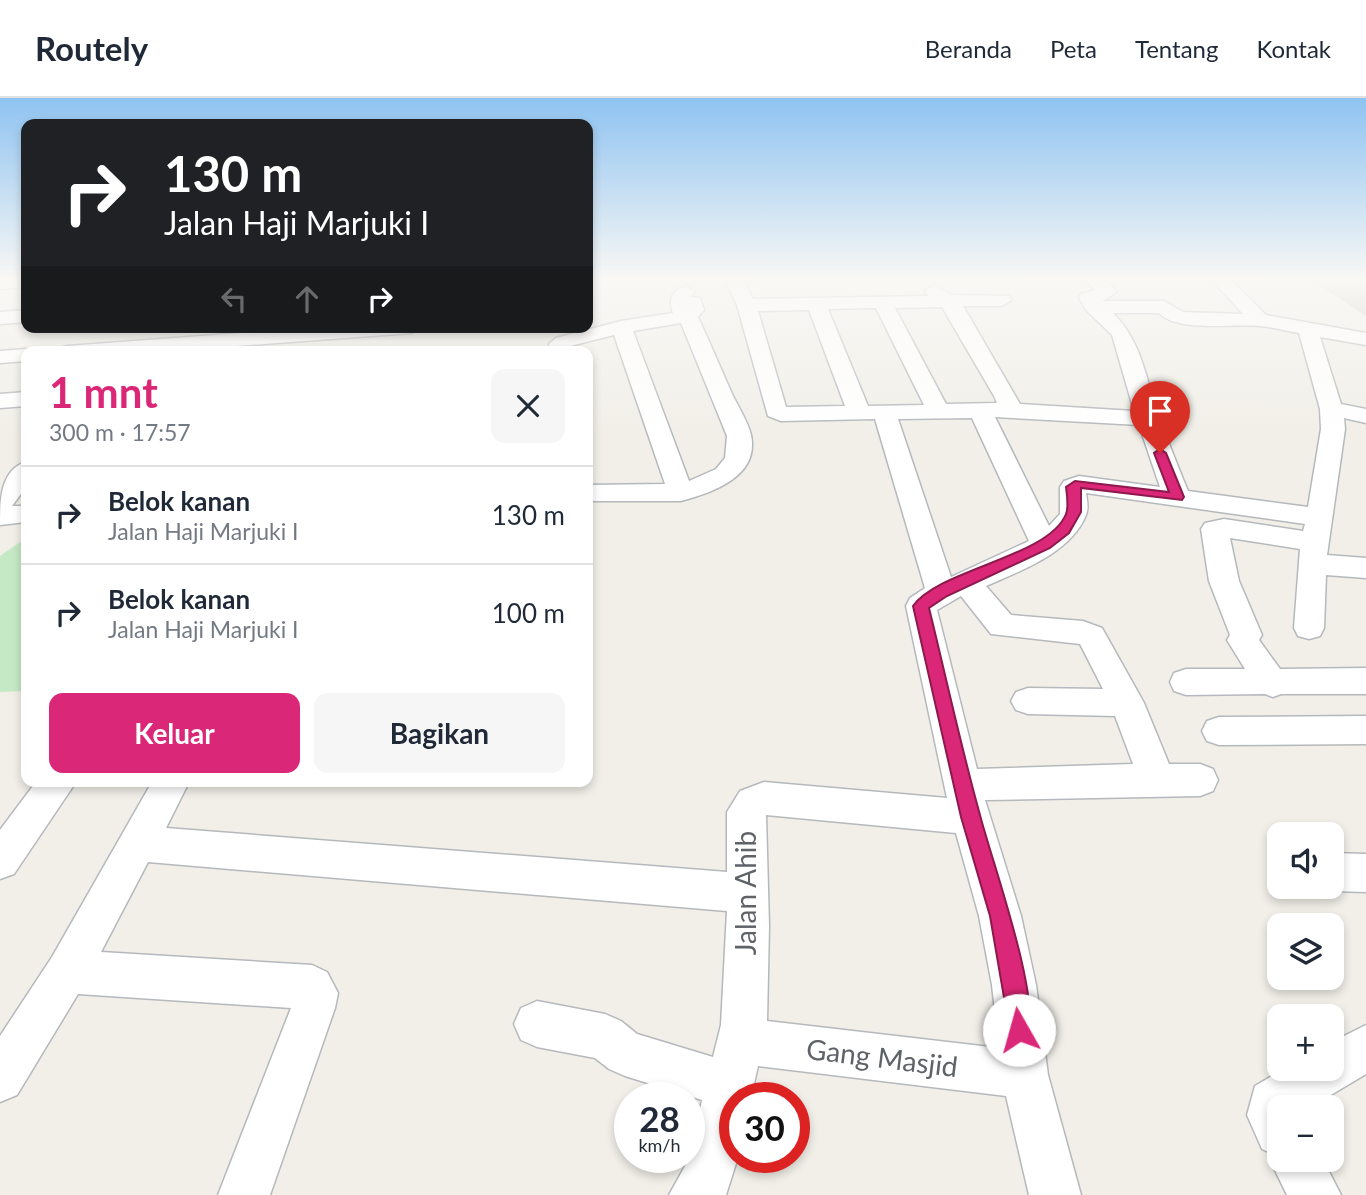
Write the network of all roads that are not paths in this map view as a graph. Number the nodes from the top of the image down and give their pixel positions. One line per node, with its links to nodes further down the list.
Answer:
1 (605, 331): 15 (street)
2 (623, 331): 29 (street)
3 (694, 331): 29 (street)
4 (754, 331): 24 (street)
5 (830, 331): 24 (street)
6 (897, 331): 23 (street)
7 (967, 331): 21 (street)
8 (1120, 331): 26 (street)
9 (1308, 331): 20 (street)
10 (1328, 331): 13 (street)
11 (363, 333): 12 (street)
12 (331, 337): 14 (street)
13 (1366, 339)
14 (170, 346)
15 (559, 346)
16 (21, 356): 17 (street)
17 (0, 358)
18 (21, 399): 19 (street)
19 (0, 401)
20 (1331, 409): 25 (street); 35 (street)
21 (1011, 410): 22 (street); 26 (street)
22 (980, 411): 23 (street); 34 (street)
23 (939, 412): 24 (street)
24 (872, 413): 37 (street)
25 (1366, 416)
26 (1148, 419): 30 (street)
27 (21, 477): 31 (street)
28 (593, 487): 29 (street)
29 (681, 493)
30 (1177, 497): 35 (street); 37 (street)
31 (0, 504)
32 (21, 514): 33 (street)
33 (0, 516)
34 (1040, 536)
35 (1316, 541): 36 (street); 38 (street); 41 (street)
36 (1366, 568)
37 (953, 587): 43 (street); 50 (street)
38 (1309, 628)
39 (1366, 681): 41 (street)
40 (1186, 682): 41 (street)
41 (1273, 684)
42 (1028, 701): 43 (street)
43 (1127, 703): 46 (street)
44 (1366, 730): 45 (street)
45 (1219, 732)
46 (1157, 779): 47 (street); 50 (street)
47 (1200, 780)
48 (54, 787): 52 (street)
49 (168, 787): 51 (street)
50 (967, 801): 55 (street, Jalan Ahib); 61 (street)
51 (136, 843): 55 (street); 56 (street)
52 (0, 861)
53 (1344, 873): 54 (street)
54 (1366, 873)
55 (748, 892): 58 (street, Jalan Ahib)
56 (67, 971): 62 (street); 69 (street)
57 (537, 1024): 64 (street)
58 (739, 1041): 61 (street, Gang Masjid); 65 (street, Jalan Ahib)
59 (1366, 1048): 60 (street)
60 (1344, 1061)
61 (1025, 1075): 71 (street)
62 (0, 1078)
63 (1310, 1081): 66 (street)
64 (722, 1082)
65 (729, 1082)
66 (1286, 1095)
67 (719, 1128): 70 (street, Jalan Ahib)
68 (1302, 1172): 72 (street)
69 (244, 1195)
70 (695, 1195)
71 (1055, 1195)
72 (1315, 1195)

